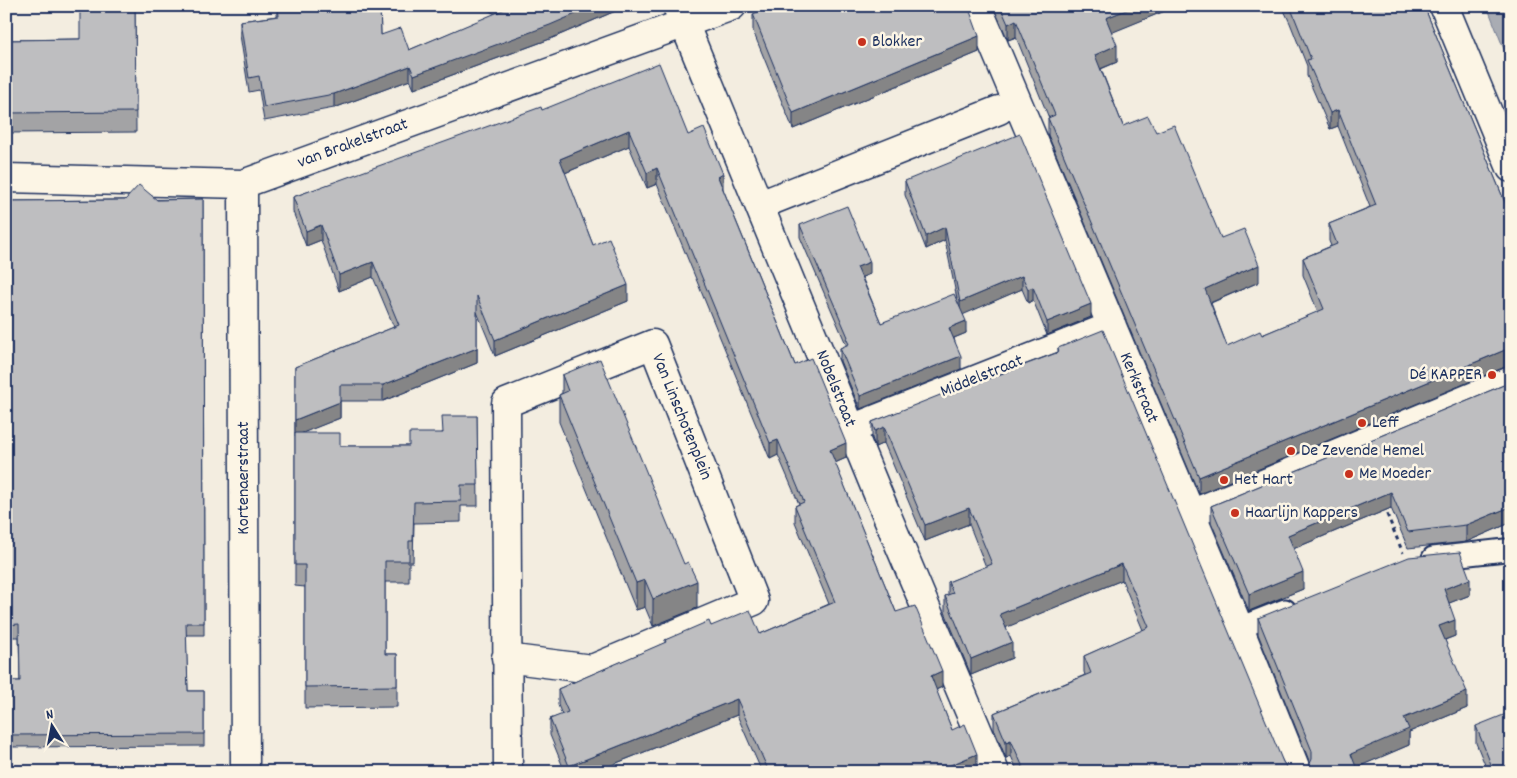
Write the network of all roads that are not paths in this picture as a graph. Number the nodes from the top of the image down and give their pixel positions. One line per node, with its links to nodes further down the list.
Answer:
1 (732, 6): 4 (street, van Brakelstraat)
2 (977, 6): 10 (street, Kerkstraat)
3 (1444, 6): 6 (street)
4 (682, 16): 8 (street, van Brakelstraat); 9 (street, Nobelstraat)
5 (999, 110): 9 (street)
6 (1511, 168)
7 (6, 178): 8 (street, van Brakelstraat)
8 (243, 184): 19 (street, Kortenaerstraat)
9 (760, 205): 12 (street, Nobelstraat)
10 (1112, 326): 12 (street, Middelstraat); 13 (street, Kerkstraat)
11 (1511, 380): 13 (street)
12 (851, 429): 21 (street, Nobelstraat)
13 (1191, 514): 17 (street, Kerkstraat)
14 (1506, 550): 15 (lane)
15 (1406, 561)
16 (1300, 603): 17 (lane)
17 (1239, 628): 22 (street, Kerkstraat)
18 (506, 658): 18 (street, Van Linschotenplein); 20 (street, Van Linschotenplein)
19 (245, 772)
20 (508, 772)
21 (995, 772)
22 (1296, 772)

